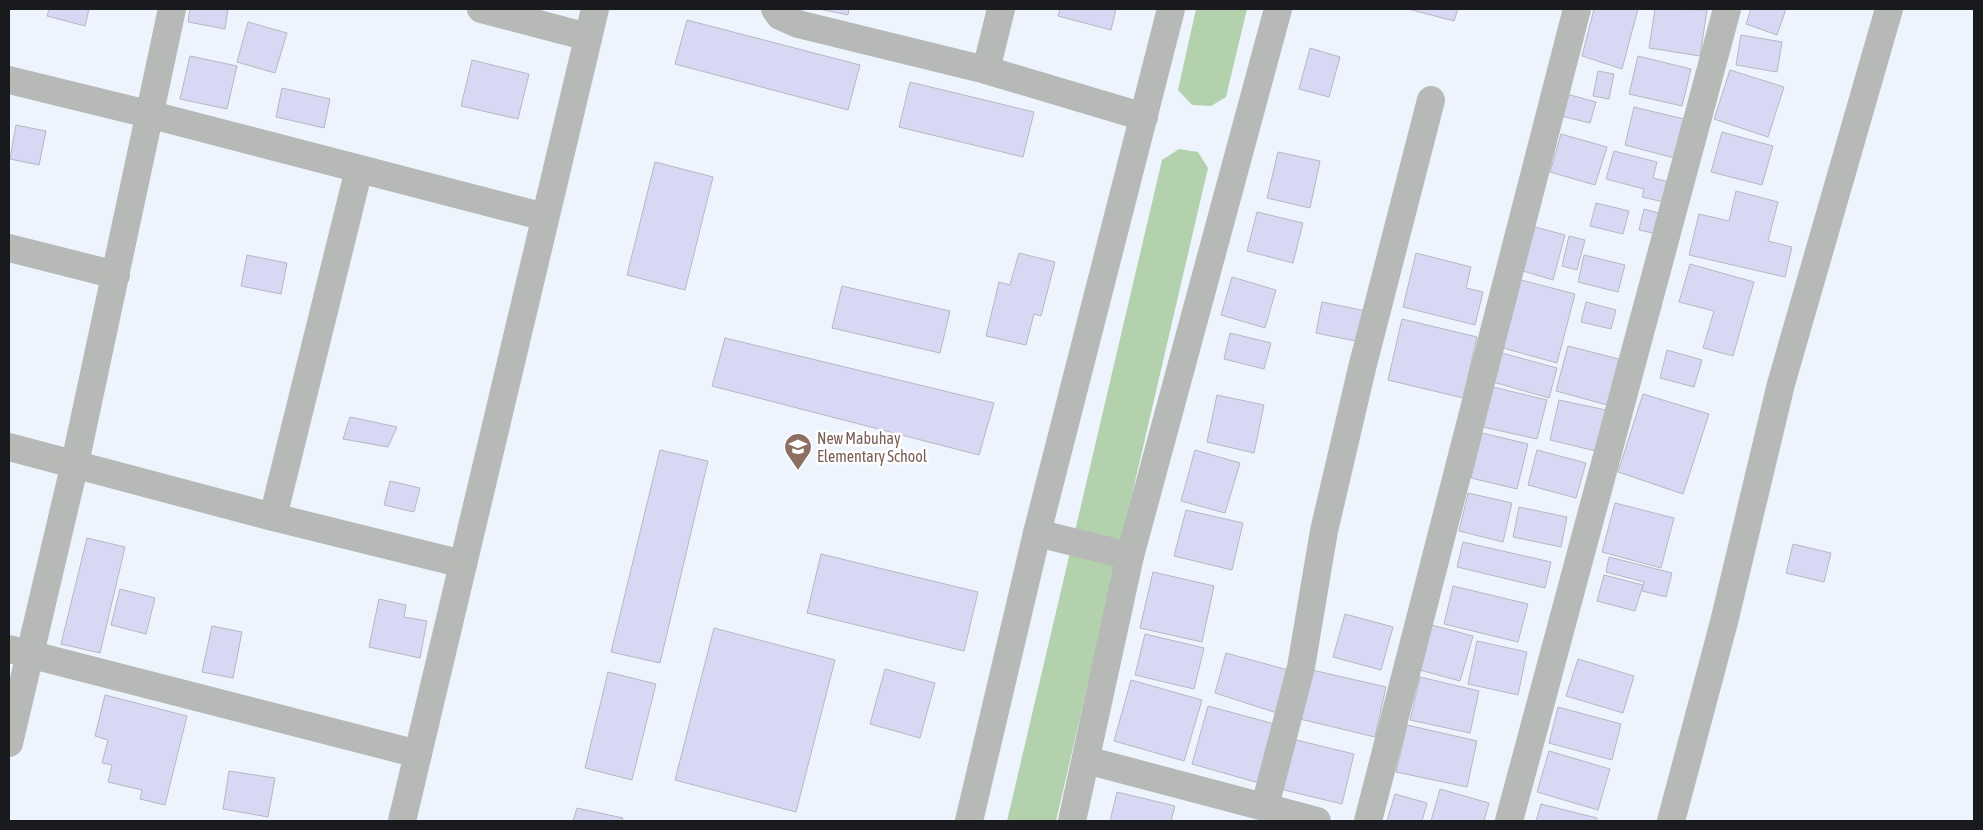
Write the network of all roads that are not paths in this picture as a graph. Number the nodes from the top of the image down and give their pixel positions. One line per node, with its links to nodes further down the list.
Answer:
1 (172, 9): 15 (street)
2 (481, 9): 11 (street)
3 (595, 9): 11 (street)
4 (775, 9): 12 (street)
5 (1000, 9): 12 (street)
6 (1171, 9): 16 (street)
7 (1278, 9): 25 (street)
8 (1577, 9): 36 (street)
9 (1727, 9): 37 (street)
10 (1888, 9): 38 (street)
11 (588, 37): 18 (street)
12 (986, 70): 16 (street)
13 (9, 80): 15 (street)
14 (1431, 100): 31 (street)
15 (148, 114): 17 (street); 20 (street)
16 (1144, 117): 24 (street)
17 (359, 169): 18 (street); 23 (street)
18 (546, 217): 26 (street)
19 (9, 248): 20 (street)
20 (116, 275): 22 (street)
21 (9, 447): 22 (street)
22 (75, 463): 23 (street); 27 (street)
23 (273, 517): 26 (street)
24 (1037, 533): 25 (street); 33 (street)
25 (1130, 556): 30 (street)
26 (463, 564): 29 (street)
27 (20, 651): 28 (street); 29 (street)
28 (9, 743)
29 (418, 754): 32 (street)
30 (1086, 760): 31 (street); 34 (street)
31 (1265, 806): 35 (street)
32 (402, 821)
33 (969, 821)
34 (1072, 821)
35 (1317, 821)
36 (1368, 821)
37 (1510, 821)
38 (1671, 821)

